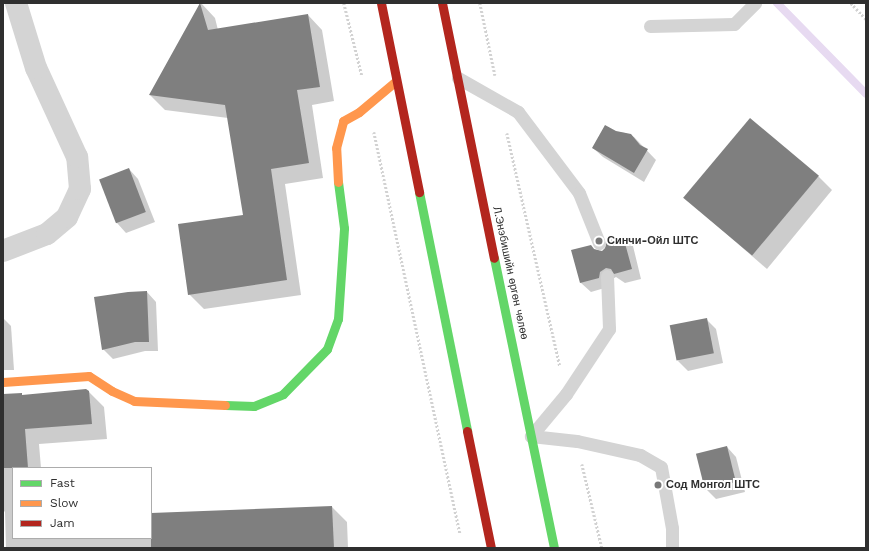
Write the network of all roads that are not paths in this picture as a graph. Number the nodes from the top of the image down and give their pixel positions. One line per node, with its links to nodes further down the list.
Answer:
1 (16, 3): 9 (street)
2 (381, 3): 7 (main road)
3 (442, 3): 6 (main road, Л.Энэбишийн өргөн чөлөө)
4 (755, 3): 5 (lane)
5 (650, 26)
6 (458, 78): 8 (lane); 12 (main road, Л.Энэбишийн өргөн чөлөө)
7 (396, 81): 11 (main road); 13 (main road)
8 (599, 242)
9 (3, 251)
10 (607, 276): 12 (lane)
11 (3, 382)
12 (531, 436): 14 (main road, Л.Энэбишийн өргөн чөлөө); 15 (lane)
13 (491, 548)
14 (554, 548)
15 (672, 548)

